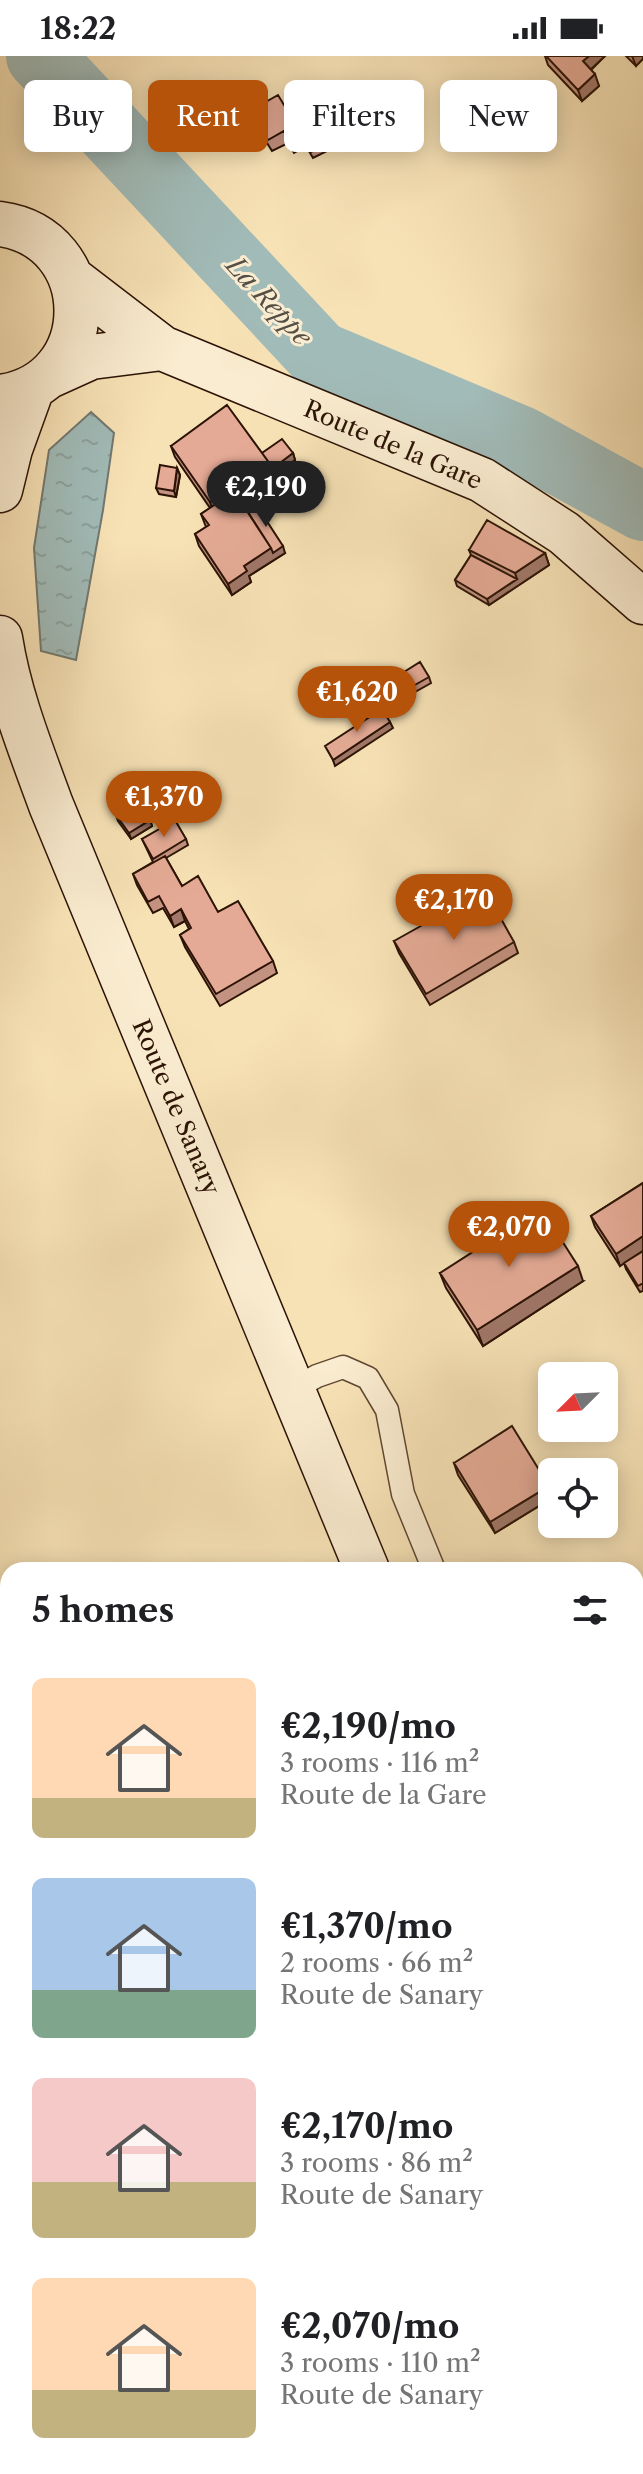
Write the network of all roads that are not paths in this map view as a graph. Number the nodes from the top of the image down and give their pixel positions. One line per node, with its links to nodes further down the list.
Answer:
1 (0, 224): 2 (main road)
2 (72, 279): 3 (main road, Route de la Gare); 4 (main road)
3 (162, 348): 4 (main road, Route de la Gare); 6 (main road, Route de la Gare)
4 (27, 387): 5 (main road)
5 (0, 490)
6 (643, 602)
7 (0, 638): 8 (main road, Route de Sanary)
8 (293, 1389): 9 (main road, Route de Sanary); 10 (lane)
9 (364, 1562)
10 (431, 1562)

